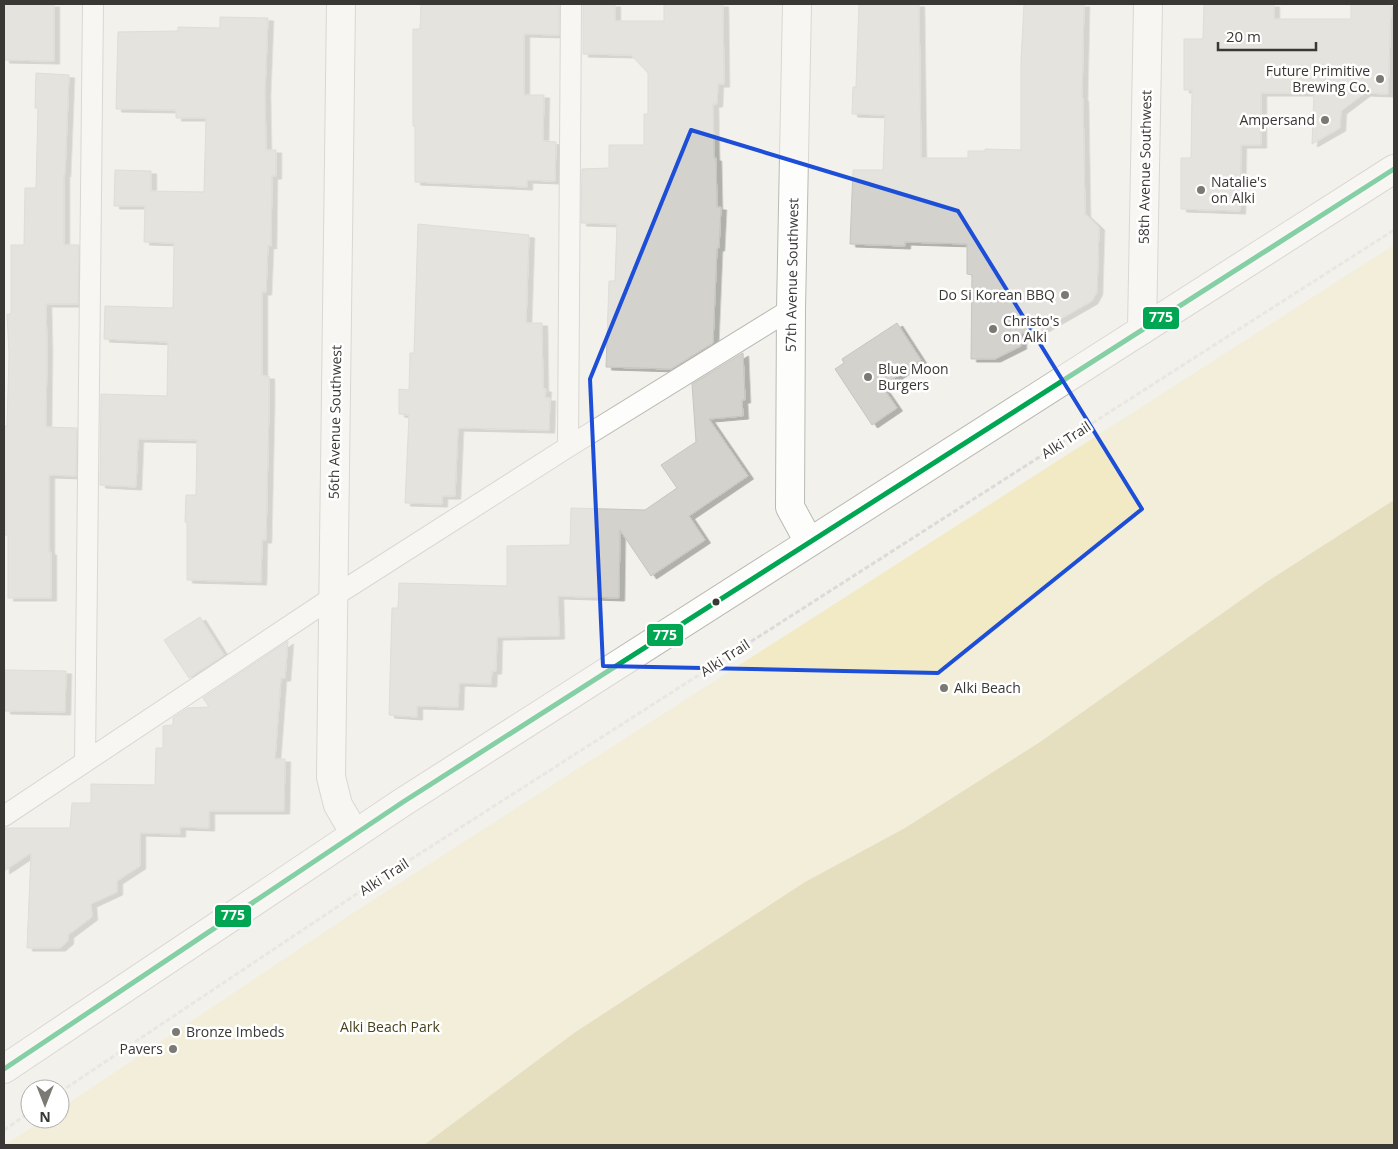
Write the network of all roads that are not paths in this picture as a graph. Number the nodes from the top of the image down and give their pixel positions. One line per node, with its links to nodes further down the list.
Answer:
1 (94, 4): 12 (lane)
2 (341, 4): 11 (street, 56th Avenue Southwest)
3 (571, 4): 9 (lane)
4 (797, 4): 7 (street, 57th Avenue Southwest)
5 (1148, 4): 8 (street, 58th Avenue Southwest)
6 (1394, 169): 8 (street)
7 (792, 309): 9 (lane); 10 (street, 57th Avenue Southwest)
8 (1142, 330): 10 (street)
9 (568, 447): 11 (lane)
10 (809, 542): 14 (street)
11 (333, 597): 12 (lane); 14 (street, 56th Avenue Southwest)
12 (85, 762): 13 (lane)
13 (4, 816)
14 (355, 834): 15 (street)
15 (4, 1069)

